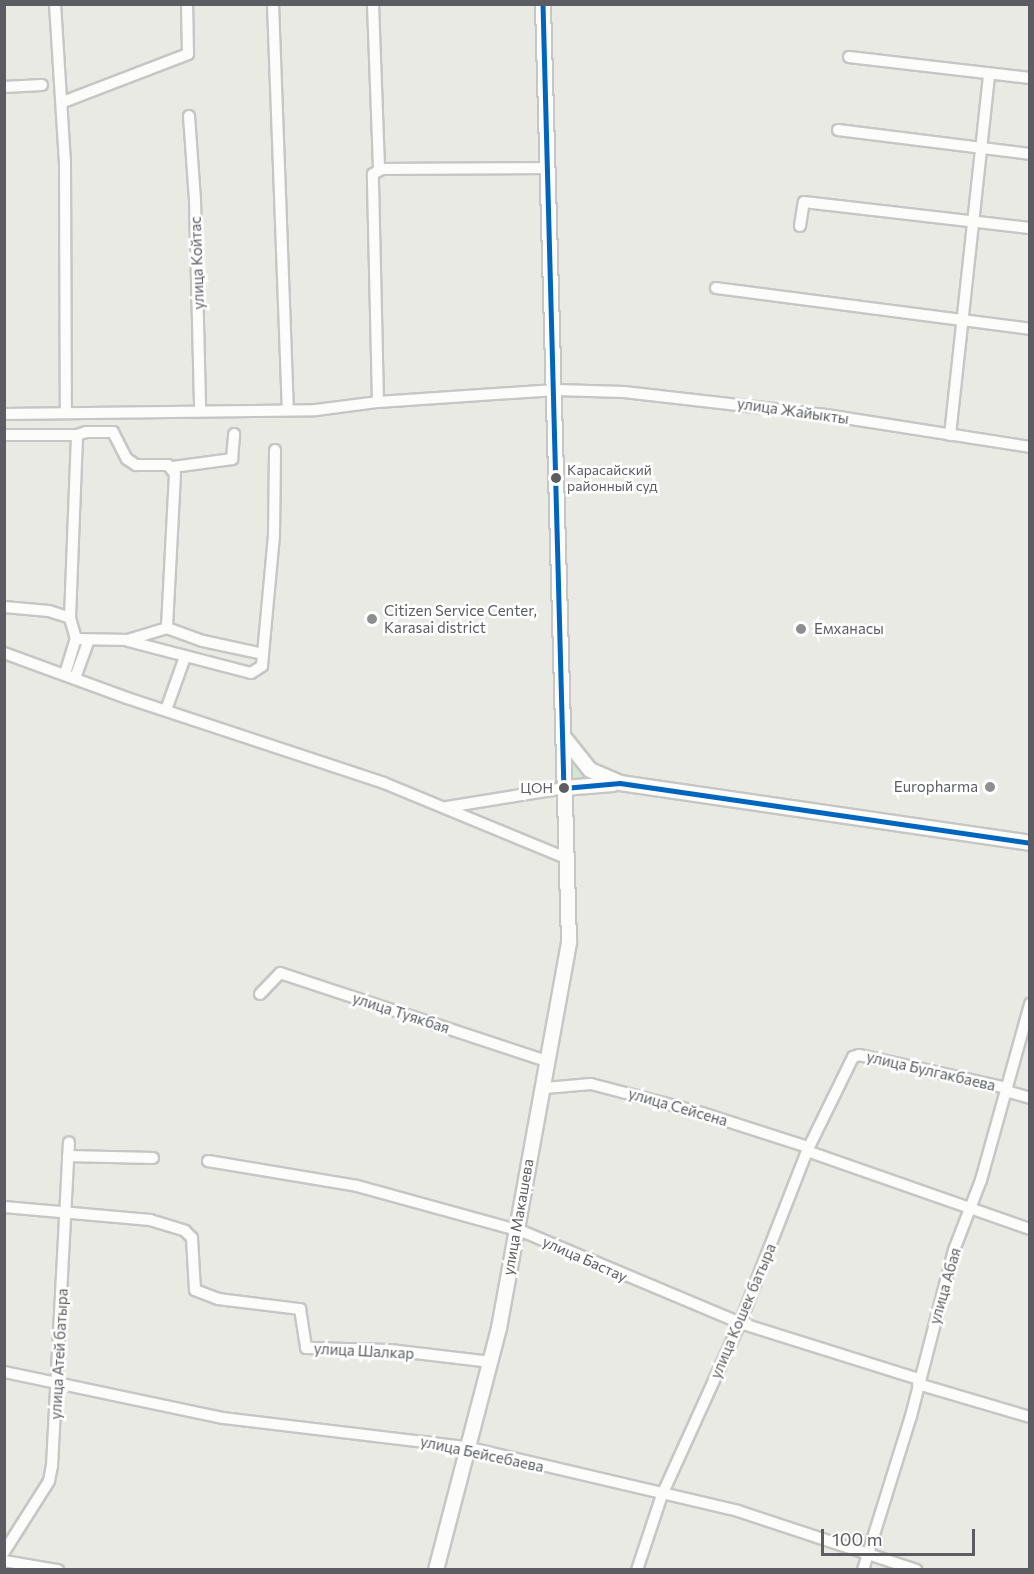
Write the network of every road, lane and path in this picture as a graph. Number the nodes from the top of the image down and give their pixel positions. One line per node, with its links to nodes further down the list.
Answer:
1 (56, 4): 11 (street)
2 (188, 4): 11 (street)
3 (273, 4): 26 (street)
4 (373, 4): 17 (street)
5 (543, 4): 16 (street, улица Макашева)
6 (849, 57): 7 (street)
7 (989, 74): 8 (street); 14 (street)
8 (1029, 78)
9 (42, 85): 10 (street)
10 (4, 87)
11 (63, 102): 27 (street)
12 (189, 116): 28 (street, улица Койтас)
13 (838, 130): 14 (street)
14 (983, 148): 15 (street); 18 (street)
15 (1029, 154)
16 (548, 168): 17 (street); 24 (street, улица Макашева)
17 (379, 170): 25 (street)
18 (974, 223): 19 (street); 20 (street); 22 (street)
19 (801, 226)
20 (1029, 228)
21 (716, 288): 22 (street)
22 (962, 320): 23 (street); 33 (street)
23 (1029, 329)
24 (556, 390): 25 (street, улица Жайыкты); 33 (street, улица Жайыкты); 48 (street, улица Макашева)
25 (378, 402): 26 (street, улица Жайыкты)
26 (288, 408): 28 (street, улица Жайыкты)
27 (66, 411): 28 (street, улица Жайыкты); 29 (street, улица Жайыкты)
28 (200, 411)
29 (4, 414)
30 (234, 434): 36 (street)
31 (4, 435): 32 (street)
32 (77, 435): 36 (street); 38 (street)
33 (950, 435): 34 (street, улица Жайыкты)
34 (1029, 447)
35 (275, 450): 44 (street)
36 (173, 467): 39 (street)
37 (4, 607): 38 (street)
38 (70, 618): 40 (street)
39 (167, 628): 41 (street); 44 (street)
40 (76, 639): 42 (street); 46 (street)
41 (128, 640): 42 (street); 45 (street)
42 (88, 642): 46 (street)
43 (4, 653): 46 (street)
44 (263, 654): 45 (street)
45 (185, 657): 47 (street)
46 (70, 676): 47 (street)
47 (166, 711): 51 (street)
48 (563, 736): 49 (street); 50 (street, улица Макашева)
49 (620, 783): 50 (street); 52 (street)
50 (564, 788): 51 (street); 53 (street, улица Макашева)
51 (447, 807): 53 (street)
52 (1029, 843)
53 (568, 860): 57 (street, улица Макашева)
54 (260, 994): 57 (street, улица Туякбая)
55 (1029, 1004): 59 (street, улица Абая)
56 (855, 1055): 59 (street, улица Булгакбаева); 62 (street, улица Кошек батыра)
57 (549, 1062): 58 (street, улица Макашева)
58 (545, 1088): 62 (street, улица Сейсена); 70 (street, улица Макашева)
59 (1007, 1090): 60 (street, улица Булгакбаева); 67 (street, улица Абая)
60 (1029, 1098)
61 (69, 1142): 63 (street, улица Атей батыра)
62 (807, 1149): 67 (street, улица Сейсена); 71 (street, улица Кошек батыра)
63 (68, 1156): 64 (street); 68 (street, улица Атей батыра)
64 (153, 1158)
65 (208, 1161): 70 (street, улица Бастау)
66 (4, 1207): 68 (street, улица Шалкар)
67 (969, 1209): 69 (street, улица Сейсена); 74 (street, улица Абая)
68 (67, 1214): 72 (street, улица Шалкар); 75 (street, улица Атей батыра)
69 (1029, 1229)
70 (517, 1230): 71 (street, улица Бастау); 72 (street, улица Макашева)
71 (740, 1323): 74 (street, улица Бастау); 78 (street, улица Кошек батыра)
72 (491, 1362): 77 (street, улица Макашева)
73 (4, 1372): 75 (street, улица Бейсебаева)
74 (919, 1382): 76 (street, улица Бастау); 80 (street, улица Абая)
75 (56, 1383): 77 (street, улица Бейсебаева); 79 (street, улица Атей батыра)
76 (1029, 1417)
77 (466, 1448): 78 (street, улица Бейсебаева); 83 (street, улица Макашева)
78 (662, 1495): 80 (street, улица Бейсебаева); 84 (street, улица Кошек батыра)
79 (6, 1545)
80 (867, 1553): 85 (street, улица Абая); 86 (street, улица Бейсебаева)
81 (4, 1561): 82 (street)
82 (58, 1569)
83 (436, 1569)
84 (637, 1569)
85 (863, 1569)
86 (916, 1569)

